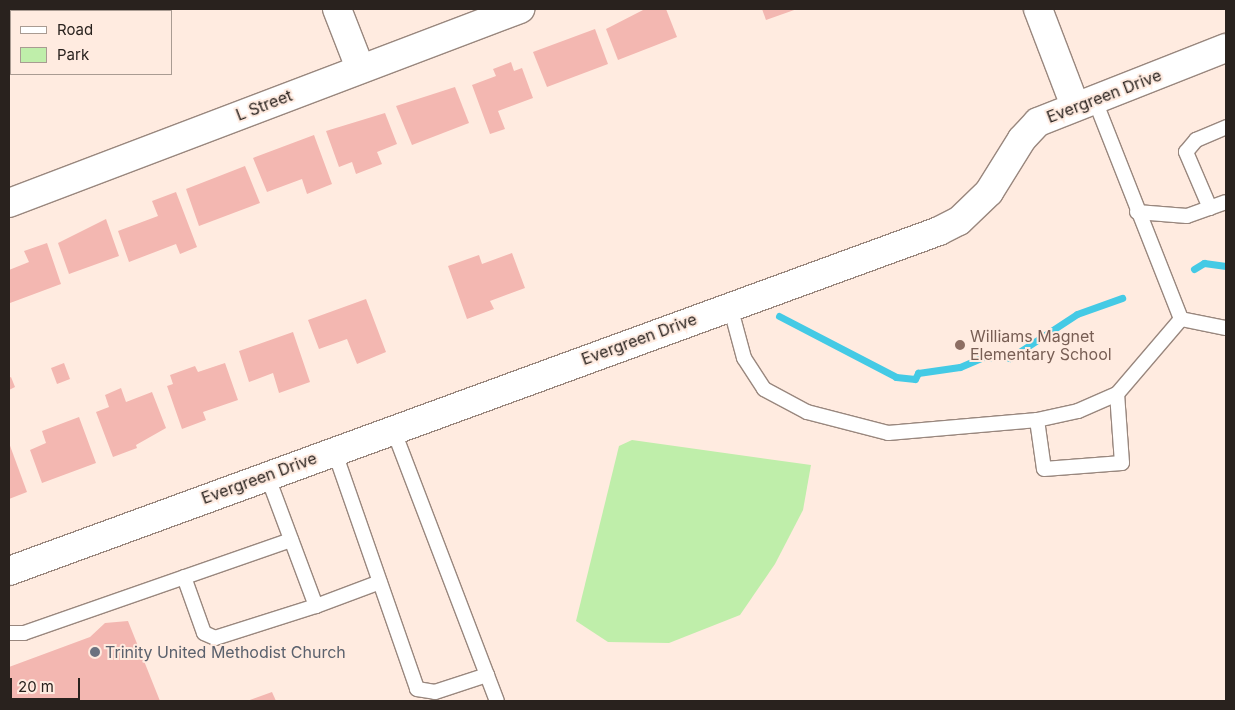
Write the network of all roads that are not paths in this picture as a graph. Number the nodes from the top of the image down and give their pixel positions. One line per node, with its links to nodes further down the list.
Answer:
1 (337, 9): 5 (street)
2 (520, 9): 5 (street, L Street)
3 (1038, 9): 6 (street)
4 (1226, 48): 6 (street, Evergreen Drive)
5 (360, 68): 9 (street, L Street)
6 (1085, 102): 11 (lane); 12 (street, Evergreen Drive)
7 (1226, 127): 10 (lane)
8 (1226, 202): 10 (lane)
9 (9, 203)
10 (1210, 208): 11 (lane)
11 (1137, 212): 13 (lane)
12 (730, 306): 16 (lane); 17 (street, Evergreen Drive)
13 (1181, 319): 14 (lane); 15 (lane)
14 (1226, 328)
15 (1117, 394): 16 (lane); 16 (lane)
16 (1037, 420)
17 (393, 429): 18 (street, Evergreen Drive); 26 (lane)
18 (334, 450): 19 (street, Evergreen Drive); 23 (lane)
19 (267, 475): 20 (lane); 21 (street, Evergreen Drive)
20 (291, 540): 22 (lane); 24 (lane)
21 (9, 571)
22 (184, 577): 24 (lane); 25 (lane)
23 (380, 582): 24 (lane); 26 (lane)
24 (316, 606)
25 (9, 633)
26 (487, 675): 27 (lane)
27 (497, 701)

